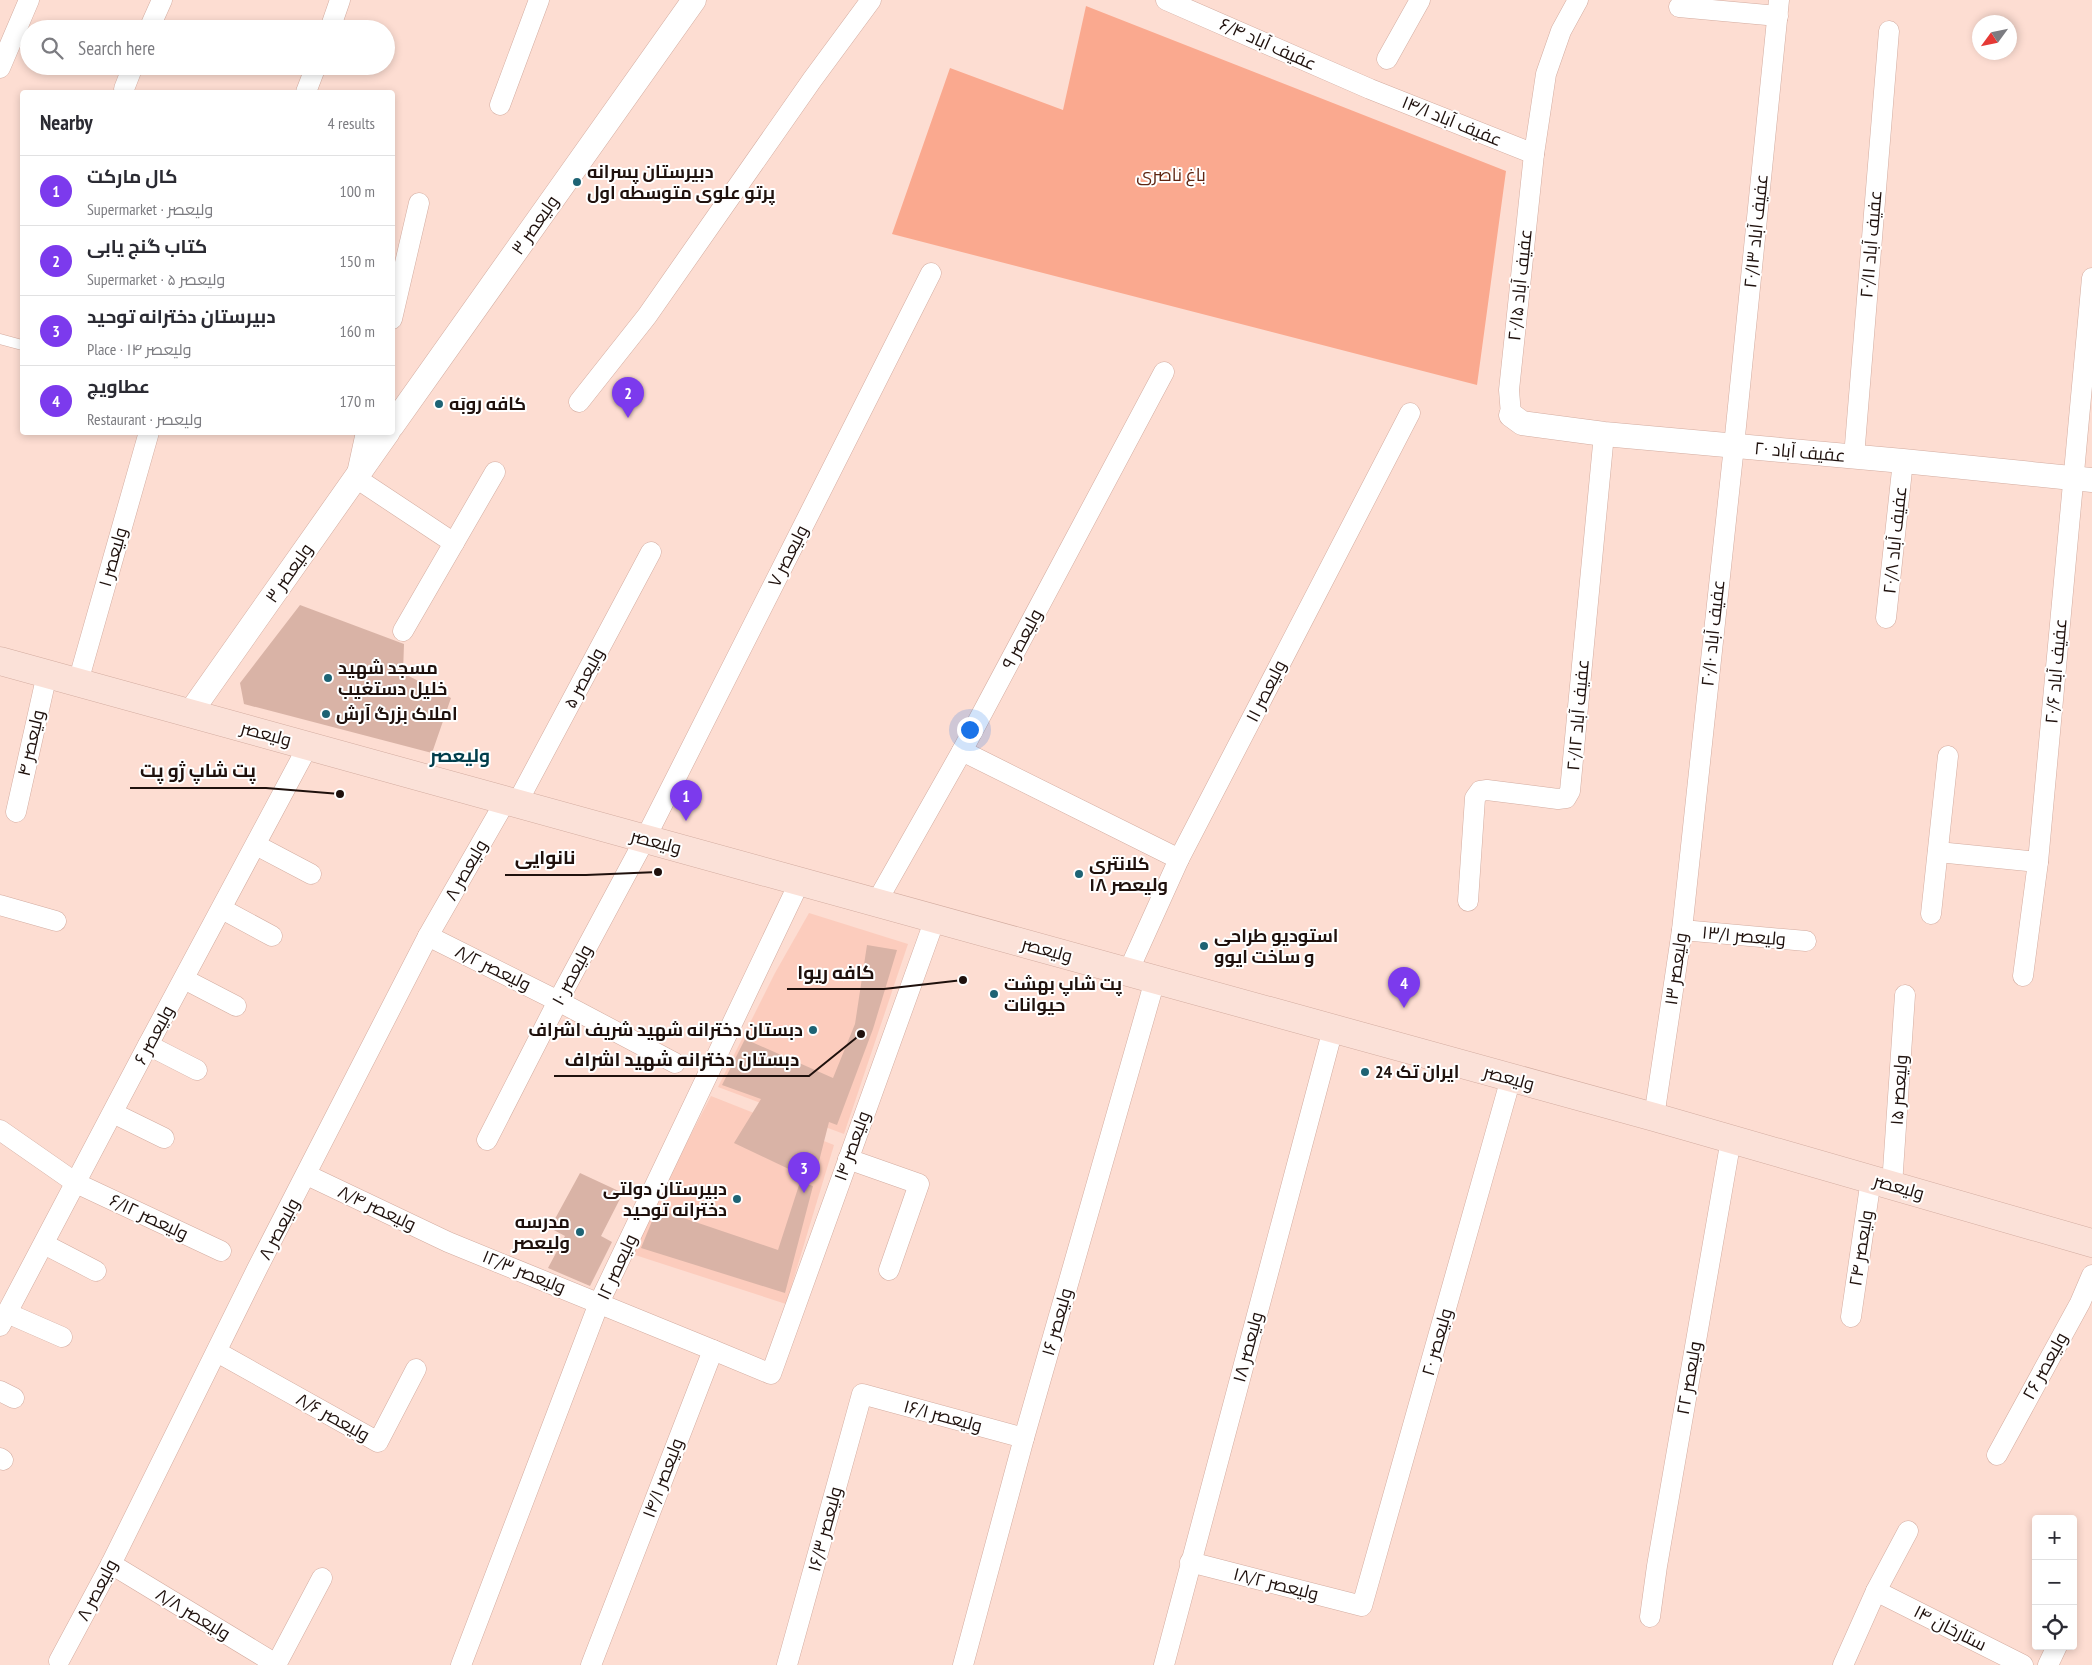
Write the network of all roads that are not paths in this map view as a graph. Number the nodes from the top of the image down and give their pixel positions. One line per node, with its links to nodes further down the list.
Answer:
1 (29, 0): 12 (street)
2 (162, 0): 13 (street)
3 (340, 0): 14 (street)
4 (539, 0): 24 (street)
5 (694, 0): 36 (street, ۳ ولیعصر)
6 (871, 0): 33 (street)
7 (1420, 0): 17 (street)
8 (1578, 0): 25 (street, عفیف آباد ۲۰/۱۵)
9 (1178, 2): 22 (street, عفیف آباد ۶/۴)
10 (1679, 7): 11 (street)
11 (1778, 8): 41 (street, عفیف آباد ۲۰/۱۳)
12 (20, 20)
13 (153, 20)
14 (333, 20)
15 (20, 21): 18 (street)
16 (1889, 31): 42 (street, عفیف آباد ۲۰/۱۱)
17 (1387, 59)
18 (0, 68)
19 (129, 75): 21 (street)
20 (313, 75): 23 (street)
21 (124, 88)
22 (1370, 88): 25 (street, عفیف آباد ۱۴/۱)
23 (307, 90)
24 (500, 106)
25 (1534, 154): 35 (street, عفیف آباد ۲۰/۱۵)
26 (419, 203): 29 (street)
27 (931, 273): 61 (street, ۷ ولیعصر)
28 (2092, 278): 46 (street, عفیف آباد ۲۰/۶)
29 (395, 306)
30 (0, 339): 31 (lane)
31 (20, 344)
32 (1164, 372): 56 (street, ۹ ولیعصر)
33 (579, 402)
34 (1410, 413): 64 (street, ۱۱ ولیعصر)
35 (1511, 415): 37 (street, عفیف آباد ۲۰)
36 (395, 422)
37 (1604, 434): 41 (street, عفیف آباد ۲۰); 68 (street, عفیف آباد ۲۰/۱۲)
38 (148, 435): 53 (street, ۱ ولیعصر)
39 (365, 435): 45 (street)
40 (386, 435): 45 (street, ۳ ولیعصر)
41 (1734, 446): 42 (street, عفیف آباد ۲۰); 60 (street, عفیف آباد ۲۰/۱۰)
42 (1854, 457): 43 (street, عفیف آباد ۲۰)
43 (1903, 461): 46 (street, عفیف آباد ۲۰); 49 (street, عفیف آباد ۲۰/۸)
44 (496, 472): 47 (street)
45 (356, 478): 47 (street); 54 (street, ۳ ولیعصر)
46 (2083, 480): 65 (street, عفیف آباد ۲۰/۶)
47 (454, 543): 50 (street)
48 (651, 552): 58 (street, ۵ ولیعصر)
49 (1886, 618)
50 (403, 631)
51 (0, 661): 52 (main road, ولیعصر)
52 (47, 674): 53 (main road, ولیعصر); 59 (street, ۴ ولیعصر)
53 (78, 682): 54 (main road, ولیعصر)
54 (190, 713): 55 (main road, ولیعصر)
55 (308, 746): 58 (main road, ولیعصر); 62 (street, ۶ ولیعصر)
56 (962, 751): 64 (street); 69 (street, ۹ ولیعصر)
57 (1948, 756): 63 (street)
58 (512, 802): 61 (main road, ولیعصر); 77 (street, ۸ ولیعصر)
59 (16, 812)
60 (1692, 821): 75 (street, ۱۳ ولیعصر)
61 (646, 839): 67 (main road, ولیعصر); 84 (street, ۱۰ ولیعصر)
62 (256, 845): 66 (street); 71 (street, ۶ ولیعصر)
63 (1938, 852): 65 (street); 72 (street)
64 (1179, 859): 79 (street, ۱۱ ولیعصر)
65 (2038, 862): 80 (street, عفیف آباد ۲۰/۶)
66 (311, 874)
67 (800, 881): 69 (main road, ولیعصر); 108 (street, ۱۲ ولیعصر)
68 (1468, 901)
69 (876, 903): 73 (main road, ولیعصر)
70 (0, 905): 74 (street)
71 (222, 909): 76 (street); 81 (street, ۶ ولیعصر)
72 (1931, 914)
73 (935, 919): 79 (main road, ولیعصر); 97 (street, ۱۴ ولیعصر)
74 (56, 921)
75 (1682, 930): 78 (street, ۱۳/۱ ولیعصر); 92 (street, ۱۳ ولیعصر)
76 (272, 936)
77 (428, 936): 84 (street, ۸/۲ ولیعصر); 98 (street, ۸ ولیعصر)
78 (1806, 942)
79 (1128, 972): 82 (main road, ولیعصر)
80 (2024, 976)
81 (184, 979): 85 (street); 87 (street, ۶ ولیعصر)
82 (1155, 980): 86 (main road, ولیعصر); 116 (street, ۱۶ ولیعصر)
83 (1905, 995): 99 (street, ۱۵ ولیعصر)
84 (558, 1001): 88 (street, ۸/۲ ولیعصر); 96 (street, ۱۰ ولیعصر)
85 (236, 1006)
86 (1333, 1029): 90 (main road, ولیعصر); 119 (street, ۱۸ ولیعصر)
87 (148, 1044): 89 (street); 91 (street, ۶ ولیعصر)
88 (675, 1063)
89 (196, 1070)
90 (1511, 1078): 92 (main road, ولیعصر); 123 (street, ۲۰ ولیعصر)
91 (113, 1113): 94 (street); 100 (street, ۶ ولیعصر)
92 (1654, 1117): 95 (main road, ولیعصر)
93 (2, 1134): 100 (street, ۶/۱۲ ولیعصر)
94 (164, 1138)
95 (1731, 1139): 99 (main road, ولیعصر); 124 (street, ۲۲ ولیعصر)
96 (487, 1140)
97 (848, 1159): 105 (street); 112 (street, ۱۴ ولیعصر)
98 (306, 1175): 101 (street, ۸/۴ ولیعصر); 113 (street, ۸ ولیعصر)
99 (1882, 1182): 102 (main road, ولیعصر); 109 (street, ۲۴ ولیعصر)
100 (76, 1183): 103 (street, ۶ ولیعصر); 104 (street, ۶/۱۲ ولیعصر)
101 (448, 1242): 108 (street, ۱۲/۳ ولیعصر)
102 (2092, 1243)
103 (44, 1244): 106 (street); 110 (street, ۶ ولیعصر)
104 (221, 1251)
105 (889, 1270)
106 (96, 1271)
107 (2092, 1275): 117 (street, ۲۶ ولیعصر)
108 (599, 1303): 112 (street, ۱۲/۳ ولیعصر); 128 (street, ۱۲ ولیعصر)
109 (1851, 1317)
110 (3, 1319): 111 (street)
111 (62, 1337)
112 (713, 1350): 129 (street, ۱۴/۱ ولیعصر)
113 (217, 1352): 114 (street, ۸/۶ ولیعصر); 120 (street, ۸ ولیعصر)
114 (416, 1369)
115 (862, 1394): 116 (street, ۱۶/۱ ولیعصر); 130 (street, ۱۶/۳ ولیعصر)
116 (1024, 1438): 131 (street, ۱۶ ولیعصر)
117 (1997, 1456)
118 (1908, 1531): 122 (street)
119 (1190, 1562): 123 (street, ۱۸/۲ ولیعصر); 132 (street, ۱۸ ولیعصر)
120 (111, 1564): 126 (street, ۸ ولیعصر); 127 (street, ۸/۸ ولیعصر)
121 (322, 1578): 127 (street)
122 (1876, 1592): 133 (street); 134 (street, ۱۴ ستارخان)
123 (1362, 1606)
124 (1650, 1617)
125 (2055, 1650): 135 (street)
126 (59, 1661)
127 (276, 1665)
128 (461, 1665)
129 (591, 1665)
130 (787, 1665)
131 (963, 1665)
132 (1164, 1665)
133 (1843, 1665)
134 (2024, 1665)
135 (2048, 1665)

